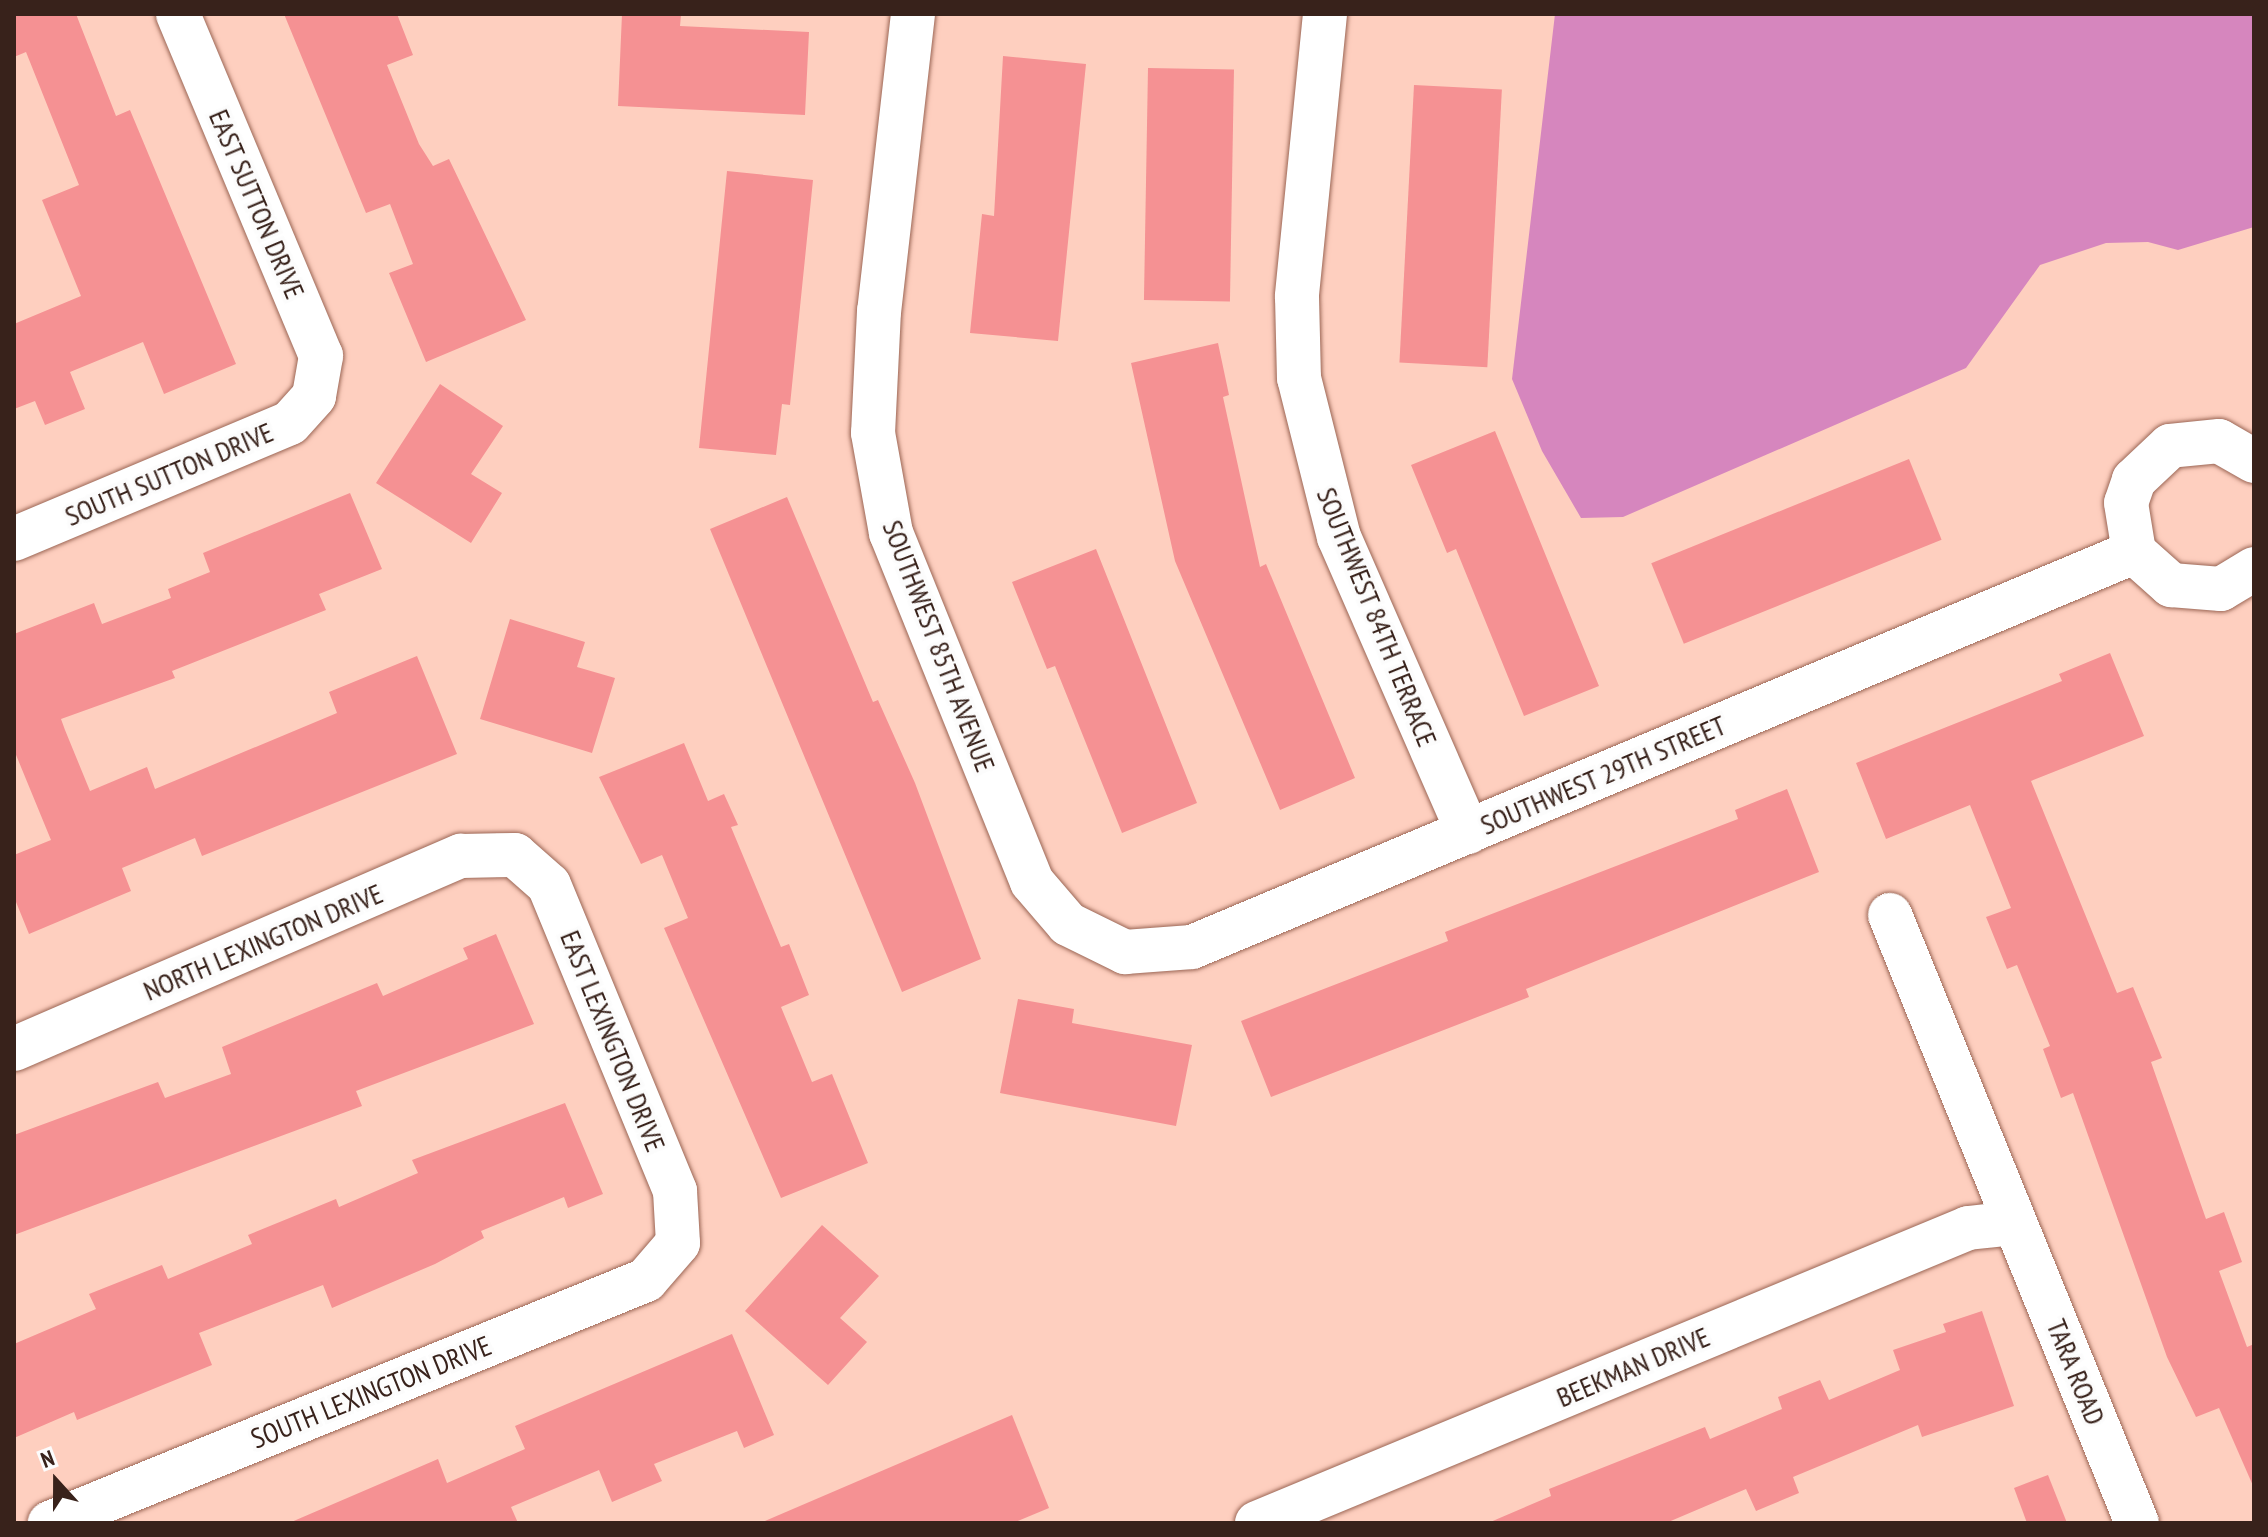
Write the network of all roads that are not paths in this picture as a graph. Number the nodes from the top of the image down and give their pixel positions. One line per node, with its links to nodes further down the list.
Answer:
1 (178, 14): 4 (street, EAST SUTTON DRIVE)
2 (913, 14): 12 (street, SOUTHWEST 85TH AVENUE)
3 (1325, 14): 9 (street, SOUTHWEST 84TH TERRACE)
4 (314, 396): 6 (street, SOUTH SUTTON DRIVE)
5 (2254, 461): 7 (street)
6 (14, 539)
7 (2134, 552): 8 (street); 9 (street, SOUTHWEST 29TH STREET)
8 (2254, 569)
9 (1468, 832): 12 (street, SOUTHWEST 29TH STREET)
10 (515, 855): 13 (street, NORTH LEXINGTON DRIVE); 15 (street, EAST LEXINGTON DRIVE)
11 (1890, 915): 14 (street, TARA ROAD)
12 (1068, 924)
13 (14, 1049)
14 (2013, 1223): 17 (street, BEEKMAN DRIVE); 18 (street, TARA ROAD)
15 (678, 1243): 16 (street, SOUTH LEXINGTON DRIVE)
16 (50, 1523)
17 (1257, 1523)
18 (2137, 1523)

